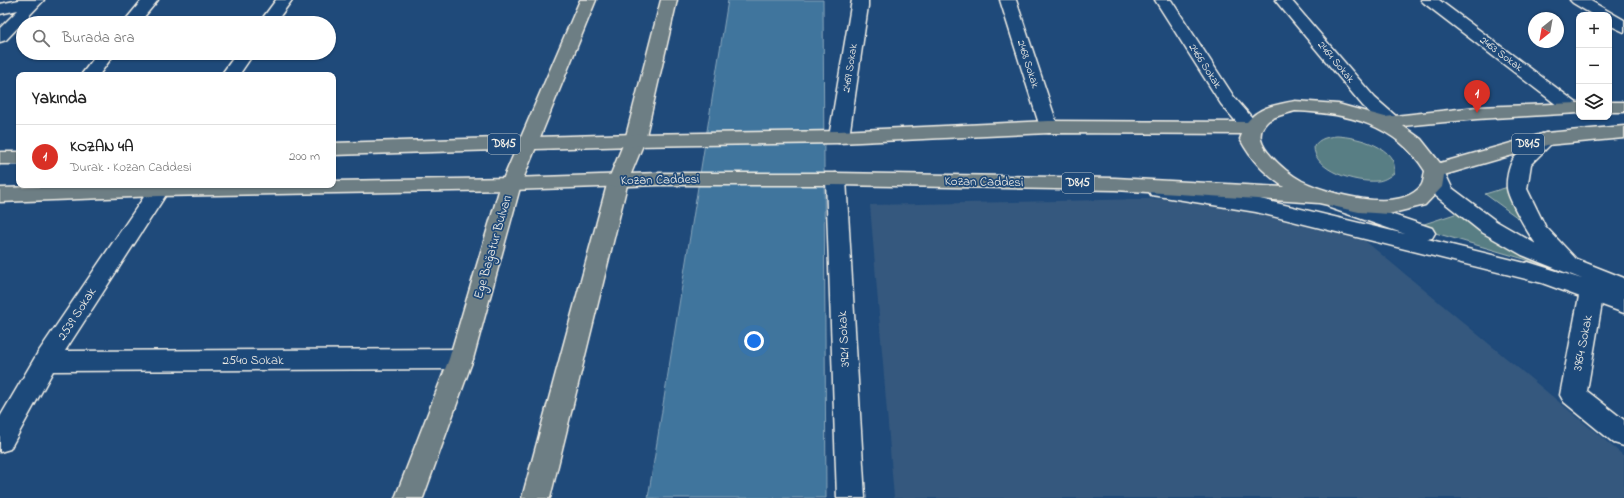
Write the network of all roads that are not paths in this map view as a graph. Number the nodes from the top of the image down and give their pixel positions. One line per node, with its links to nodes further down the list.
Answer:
1 (36, 0): 12 (street); 14 (street)
2 (150, 0): 15 (street)
3 (284, 0): 16 (street)
4 (588, 0): 35 (main road, Ege Bağatur Bulvarı)
5 (669, 0): 34 (main road)
6 (860, 0): 32 (street, 2469 Sokak)
7 (1008, 0): 29 (street, 2468 Sokak)
8 (1163, 0): 30 (street, 2466 Sokak)
9 (1283, 0): 28 (street, 2464 Sokak)
10 (1429, 0): 27 (street, 2463 Sokak)
11 (1578, 0): 13 (street)
12 (0, 10)
13 (1599, 12)
14 (20, 16)
15 (137, 16)
16 (273, 16)
17 (1612, 20): 19 (street)
18 (16, 21): 20 (street)
19 (1624, 27)
20 (0, 37)
21 (102, 60): 23 (street)
22 (241, 60): 24 (street)
23 (92, 72)
24 (232, 72)
25 (1612, 107): 26 (main road)
26 (1624, 107)
27 (1575, 108): 28 (main road)
28 (1387, 123): 30 (main road); 39 (main road)
29 (1049, 127): 30 (main road, D815); 32 (main road, D815)
30 (1252, 128): 48 (main road, D815)
31 (1624, 132): 33 (main road, D815)
32 (839, 137): 34 (main road, D815)
33 (1546, 139): 39 (main road, D815); 49 (street)
34 (634, 140): 35 (main road, D815); 41 (main road)
35 (527, 144): 36 (main road, D815); 42 (main road, Ege Bağatur Bulvarı)
36 (336, 149)
37 (0, 158): 38 (main road)
38 (16, 158)
39 (1435, 171): 48 (main road, D815); 49 (street)
40 (836, 179): 41 (main road, Kozan Caddesi / D815); 43 (main road, Kozan Caddesi / D815); 60 (street, 3921 Sokak)
41 (618, 180): 42 (main road, Kozan Caddesi / D815); 59 (main road)
42 (511, 184): 44 (main road, Kozan Caddesi / D815); 54 (main road, Ege Bağatur Bulvarı)
43 (1115, 184): 48 (main road, Kozan Caddesi / D815); 50 (street)
44 (336, 187)
45 (276, 188): 46 (main road, Kozan Caddesi / D815)
46 (159, 190): 47 (main road, Kozan Caddesi / D815); 55 (street, 2539 Sokak)
47 (0, 196)
48 (1319, 196): 50 (street)
49 (1574, 268): 51 (street)
50 (1542, 275): 52 (street)
51 (1624, 287)
52 (1592, 291): 53 (street); 56 (street, 3964 Sokak)
53 (1624, 304)
54 (461, 359): 55 (street, 2540 Sokak); 58 (main road, Ege Bağatur Bulvarı)
55 (46, 361): 57 (street, 2539 Sokak)
56 (1624, 435)
57 (0, 441)
58 (409, 498)
59 (536, 498)
60 (851, 498)

